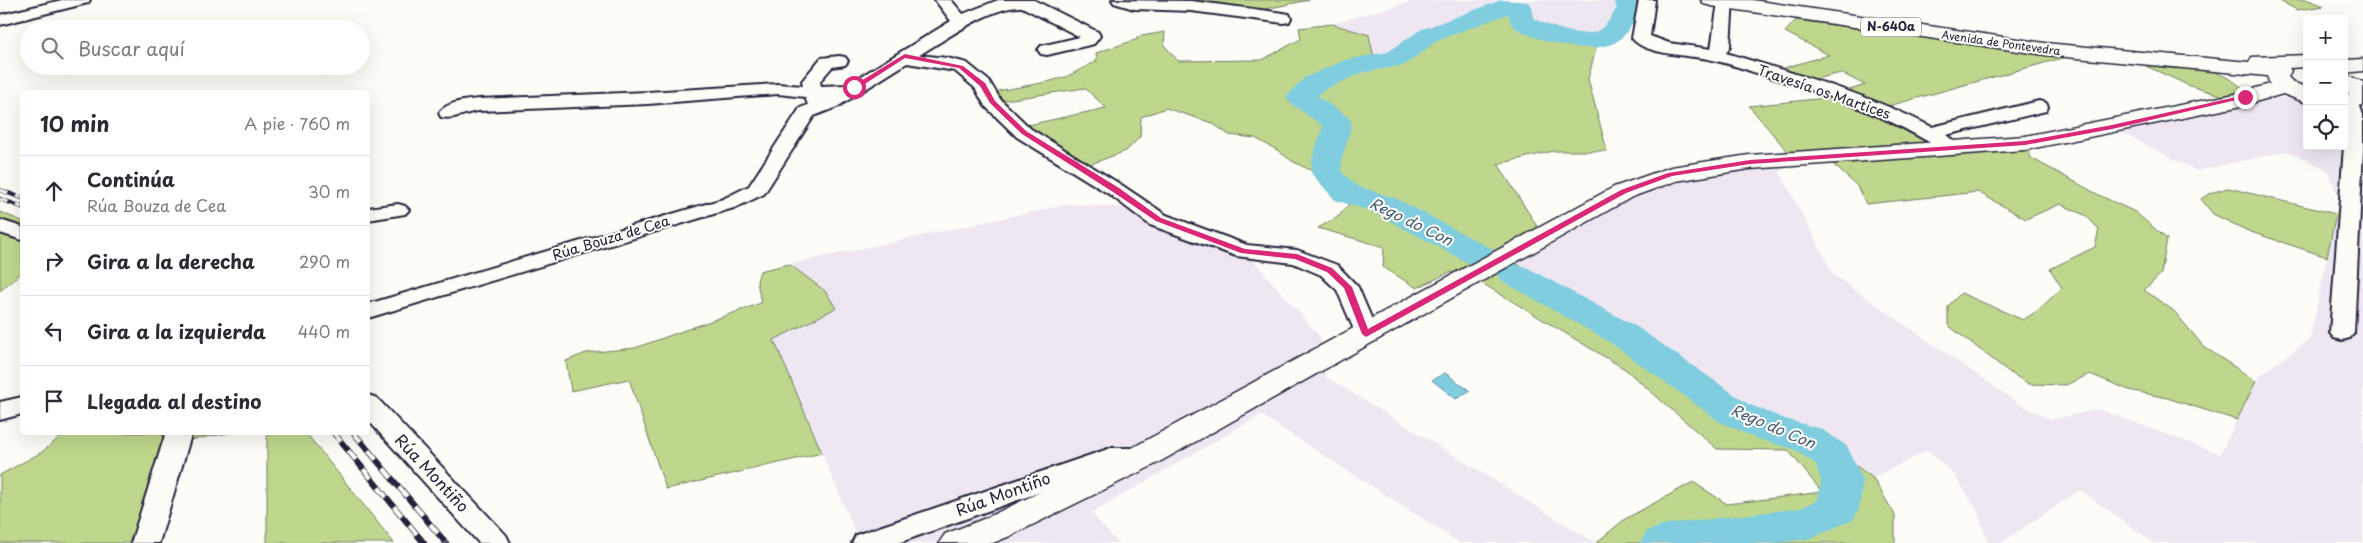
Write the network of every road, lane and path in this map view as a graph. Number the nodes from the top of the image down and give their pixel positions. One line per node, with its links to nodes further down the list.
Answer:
1 (82, 0): 8 (street)
2 (943, 0): 9 (street)
3 (1120, 0): 7 (street)
4 (1647, 0): 11 (street, Travesía os Martices)
5 (1011, 1): 9 (street, Rúa Bouza de Cea); 10 (street, Rúa Bouza de Cea)
6 (1718, 1): 11 (street); 17 (main road, Avenida de Pontevedra / N-640a)
7 (1283, 18)
8 (0, 20)
9 (964, 21): 12 (street, Rúa Bouza de Cea)
10 (1047, 50)
11 (1716, 55): 29 (street, Travesía os Martices)
12 (905, 56): 26 (street, Rúa Bouza de Cea); 37 (street)
13 (2363, 56): 14 (main road)
14 (2348, 58)
15 (839, 61): 26 (street)
16 (2303, 61): 17 (main road, N-640a)
17 (2174, 62): 19 (main road, N-640a); 21 (main road, N-640a)
18 (2363, 65): 22 (main road)
19 (2208, 68): 21 (main road, N-640a); 25 (main road)
20 (2303, 72): 21 (main road, N-640a)
21 (2282, 80): 23 (main road, N-640a); 25 (main road)
22 (2353, 90): 36 (street)
23 (2303, 93)
24 (2303, 96): 25 (main road)
25 (2241, 99): 30 (main road)
26 (815, 101): 28 (street); 35 (street, Rúa Bouza de Cea)
27 (2039, 107): 29 (street)
28 (448, 113)
29 (1932, 133): 30 (street, Travesía os Martices)
30 (1954, 149): 37 (main road)
31 (398, 210): 32 (street)
32 (370, 214)
33 (0, 226): 34 (street)
34 (20, 233)
35 (370, 310)
36 (2342, 333)
37 (1366, 334): 42 (main road)
38 (20, 406): 40 (street)
39 (370, 406): 44 (street, Rúa Montiño)
40 (0, 411)
41 (179, 435): 43 (street)
42 (1142, 457): 45 (street, Rúa Montiño); 46 (main road)
43 (145, 543)
44 (496, 543)
45 (866, 543)
46 (957, 543)

